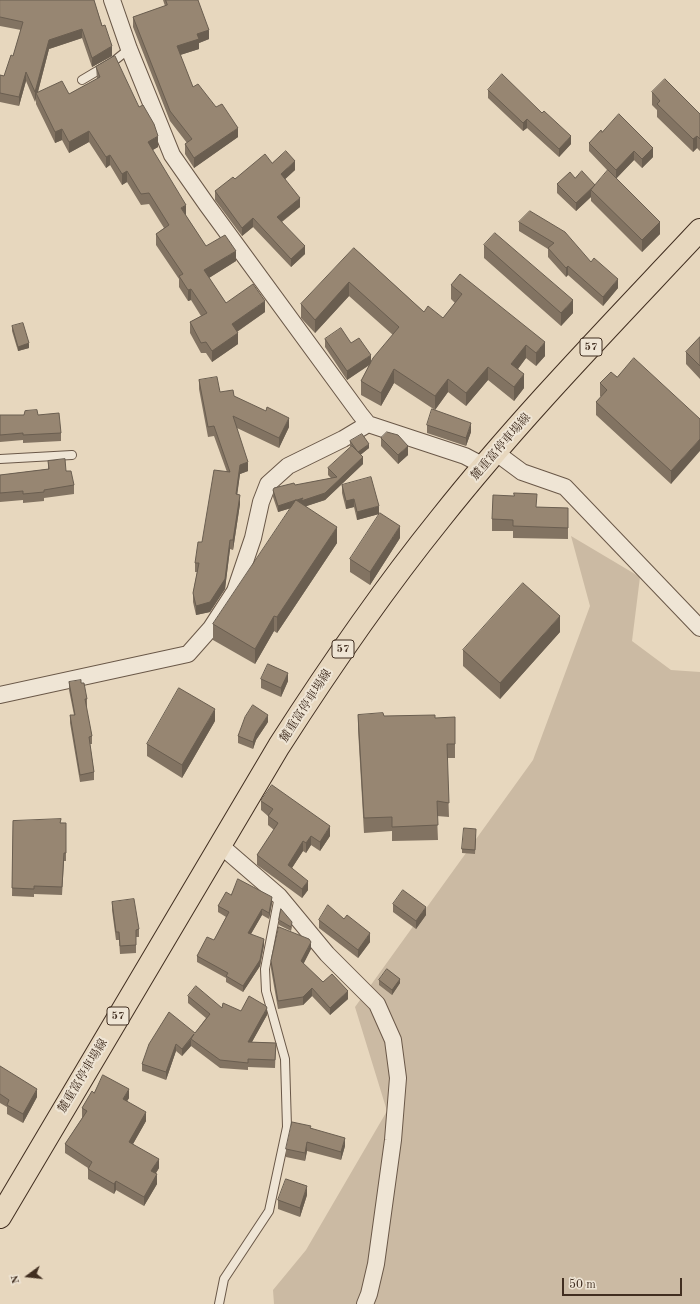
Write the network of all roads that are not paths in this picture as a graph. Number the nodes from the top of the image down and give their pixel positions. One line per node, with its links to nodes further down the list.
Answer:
1 (112, 0): 2 (street)
2 (129, 49): 3 (lane); 5 (street)
3 (82, 80)
4 (700, 230): 8 (main road, 麓重富停車場線 / 57)
5 (368, 424): 8 (street); 10 (street)
6 (72, 455): 7 (lane)
7 (0, 459)
8 (489, 459): 9 (street); 11 (main road, 麓重富停車場線 / 57)
9 (700, 628)
10 (0, 695)
11 (220, 845): 12 (street); 13 (main road, 麓重富停車場線 / 57)
12 (278, 896): 14 (lane); 15 (street)
13 (0, 1217)
14 (219, 1304)
15 (365, 1304)

